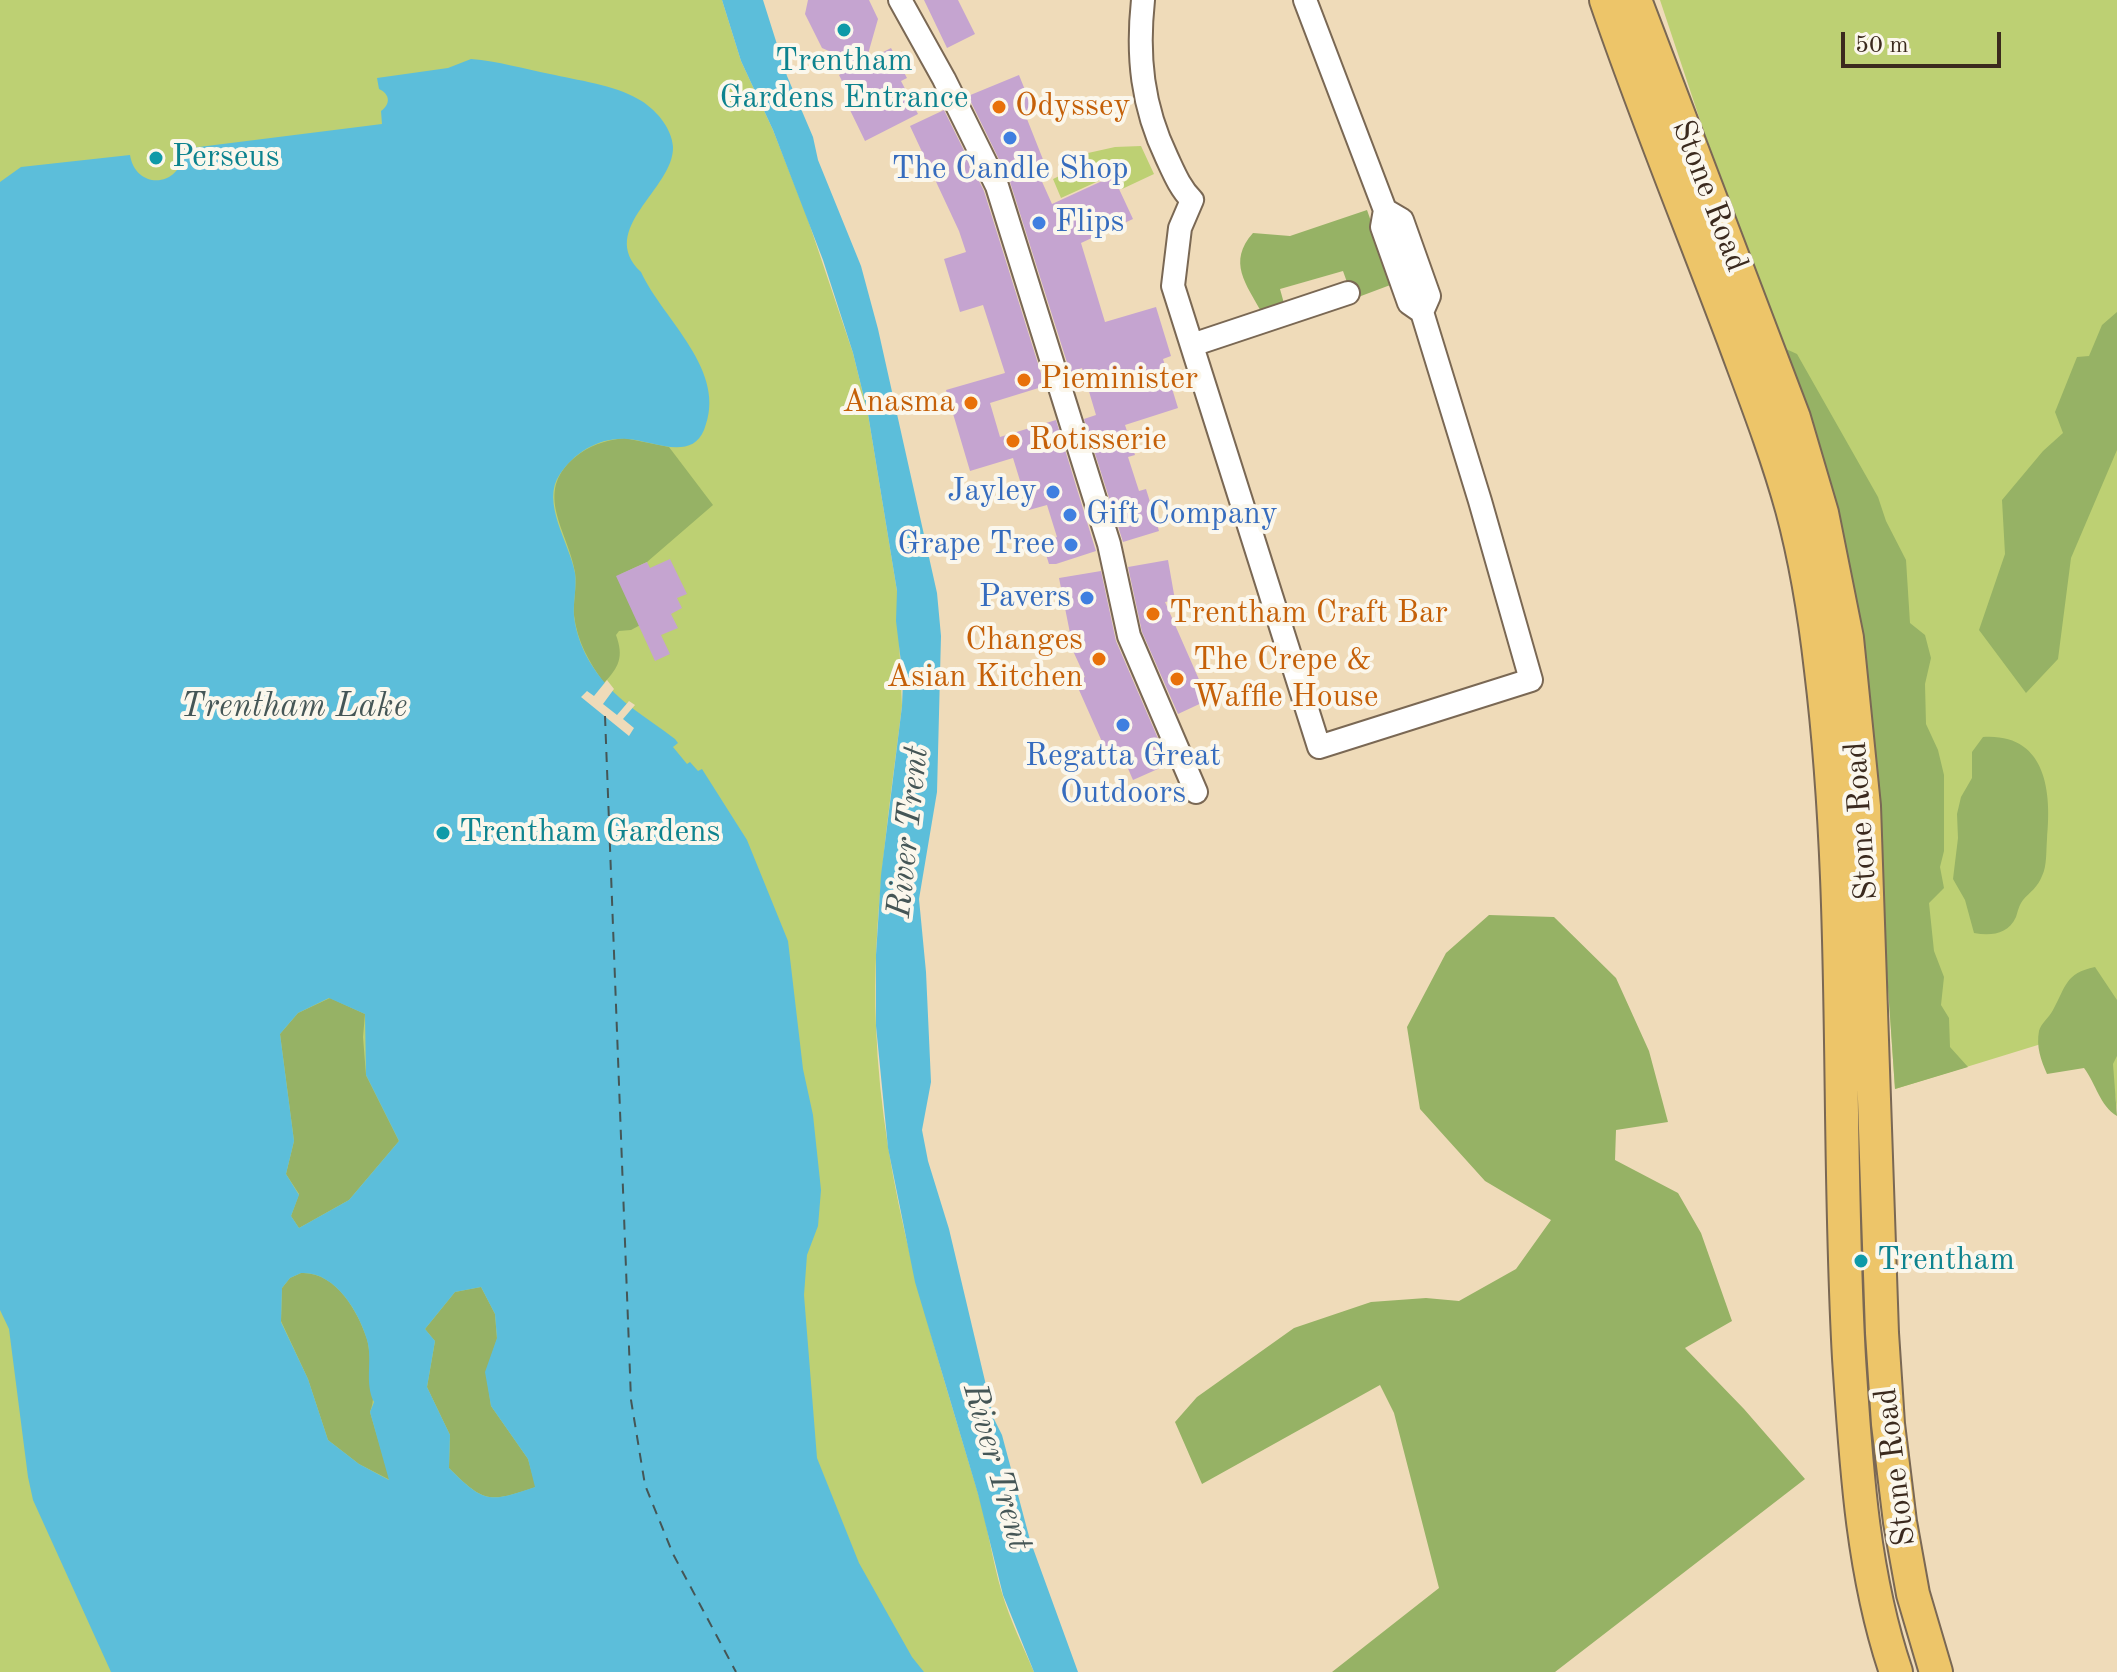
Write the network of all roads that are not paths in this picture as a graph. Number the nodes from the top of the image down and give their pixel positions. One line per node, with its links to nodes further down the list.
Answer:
1 (900, 0): 8 (street)
2 (1143, 0): 7 (street)
3 (1305, 0): 7 (street)
4 (1606, 0): 9 (highway, Stone Road)
5 (1635, 0): 10 (highway, Stone Road)
6 (1348, 293): 7 (street)
7 (1192, 345)
8 (1196, 792)
9 (1896, 1672)
10 (1936, 1672)

